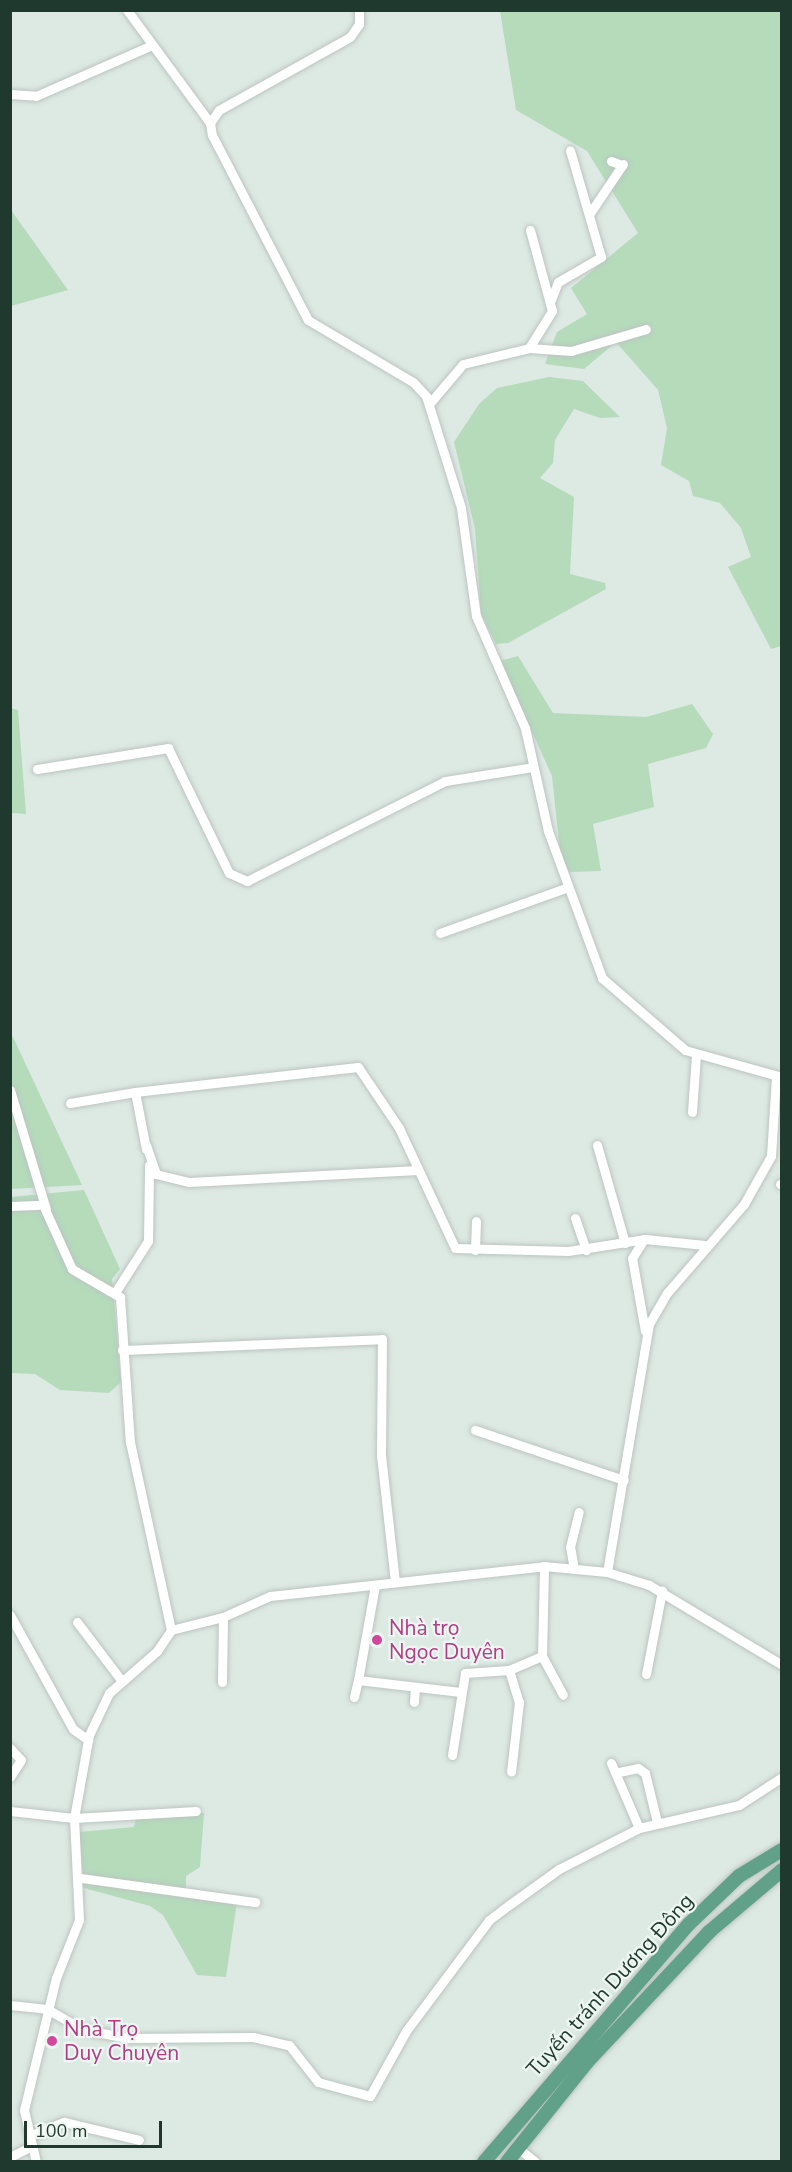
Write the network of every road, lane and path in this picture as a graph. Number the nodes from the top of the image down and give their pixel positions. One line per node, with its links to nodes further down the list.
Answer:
1 (127, 10): 3 (street)
2 (359, 10): 5 (street)
3 (152, 45): 4 (street); 5 (street)
4 (10, 94)
5 (210, 123): 13 (street)
6 (570, 150): 8 (street)
7 (611, 161): 8 (street)
8 (590, 213): 10 (street)
9 (530, 230): 10 (street)
10 (551, 300): 12 (street)
11 (646, 329): 12 (street)
12 (529, 348): 13 (street)
13 (429, 404): 14 (street)
14 (533, 767): 15 (street); 16 (street)
15 (37, 769)
16 (566, 888): 17 (street); 18 (street)
17 (440, 933)
18 (696, 1055): 19 (street); 23 (street)
19 (779, 1077): 33 (street)
20 (10, 1090): 28 (street)
21 (135, 1092): 22 (street); 24 (street); 26 (street)
22 (70, 1103)
23 (692, 1112)
24 (146, 1145): 26 (street); 36 (street)
25 (597, 1145): 32 (street)
26 (418, 1170): 34 (street)
27 (10, 1206): 28 (street)
28 (46, 1209): 36 (street)
29 (575, 1218): 35 (street)
30 (476, 1221): 34 (street)
31 (645, 1239): 32 (street); 33 (street); 37 (street)
32 (625, 1243): 35 (street)
33 (705, 1245): 37 (street)
34 (475, 1250): 35 (street)
35 (586, 1250)
36 (116, 1291): 38 (street)
37 (646, 1334): 40 (street)
38 (122, 1350): 45 (street); 51 (street)
39 (475, 1430): 40 (street)
40 (624, 1480): 44 (street)
41 (579, 1512): 43 (street)
42 (544, 1566): 43 (street); 45 (street); 52 (street)
43 (574, 1569): 44 (street)
44 (607, 1572): 47 (street)
45 (395, 1581): 46 (street)
46 (375, 1585): 49 (street); 57 (street)
47 (662, 1591): 53 (street); 55 (street)
48 (10, 1615): 64 (street)
49 (223, 1617): 51 (street); 58 (street)
50 (77, 1622): 56 (street)
51 (171, 1630): 56 (street)
52 (542, 1656): 54 (street); 61 (street)
53 (782, 1665)
54 (509, 1670): 60 (street); 68 (street)
55 (646, 1674)
56 (121, 1680): 64 (street)
57 (358, 1680): 59 (street); 62 (street)
58 (222, 1682)
59 (415, 1688): 60 (street); 63 (street)
60 (460, 1692): 66 (street)
61 (563, 1695)
62 (354, 1697)
63 (414, 1702)
64 (88, 1740): 74 (street)
65 (10, 1748): 70 (street)
66 (452, 1755)
67 (611, 1763): 69 (street)
68 (511, 1772)
69 (619, 1772): 75 (street); 76 (street)
70 (10, 1777)
71 (782, 1777): 75 (street)
72 (10, 1811): 74 (street)
73 (196, 1811): 74 (street)
74 (74, 1818): 79 (street)
75 (657, 1822): 76 (street)
76 (639, 1828): 83 (street)
77 (782, 1850): 81 (main road, Tuyến tránh Dương Đông)
78 (782, 1870): 84 (main road, Tuyến tránh Dương Đông)
79 (81, 1878): 80 (street); 83 (street)
80 (255, 1902)
81 (622, 2000): 84 (main road); 90 (main road, Tuyến tránh Dương Đông)
82 (10, 2005): 83 (street)
83 (47, 2009): 86 (street)
84 (635, 2011): 87 (main road, Tuyến tránh Dương Đông)
85 (139, 2140): 86 (street)
86 (31, 2141): 88 (street); 89 (street)
87 (518, 2148): 91 (main road, Tuyến tránh Dương Đông); 92 (street)
88 (10, 2157)
89 (36, 2162)
90 (484, 2162)
91 (507, 2162)
92 (535, 2162)

